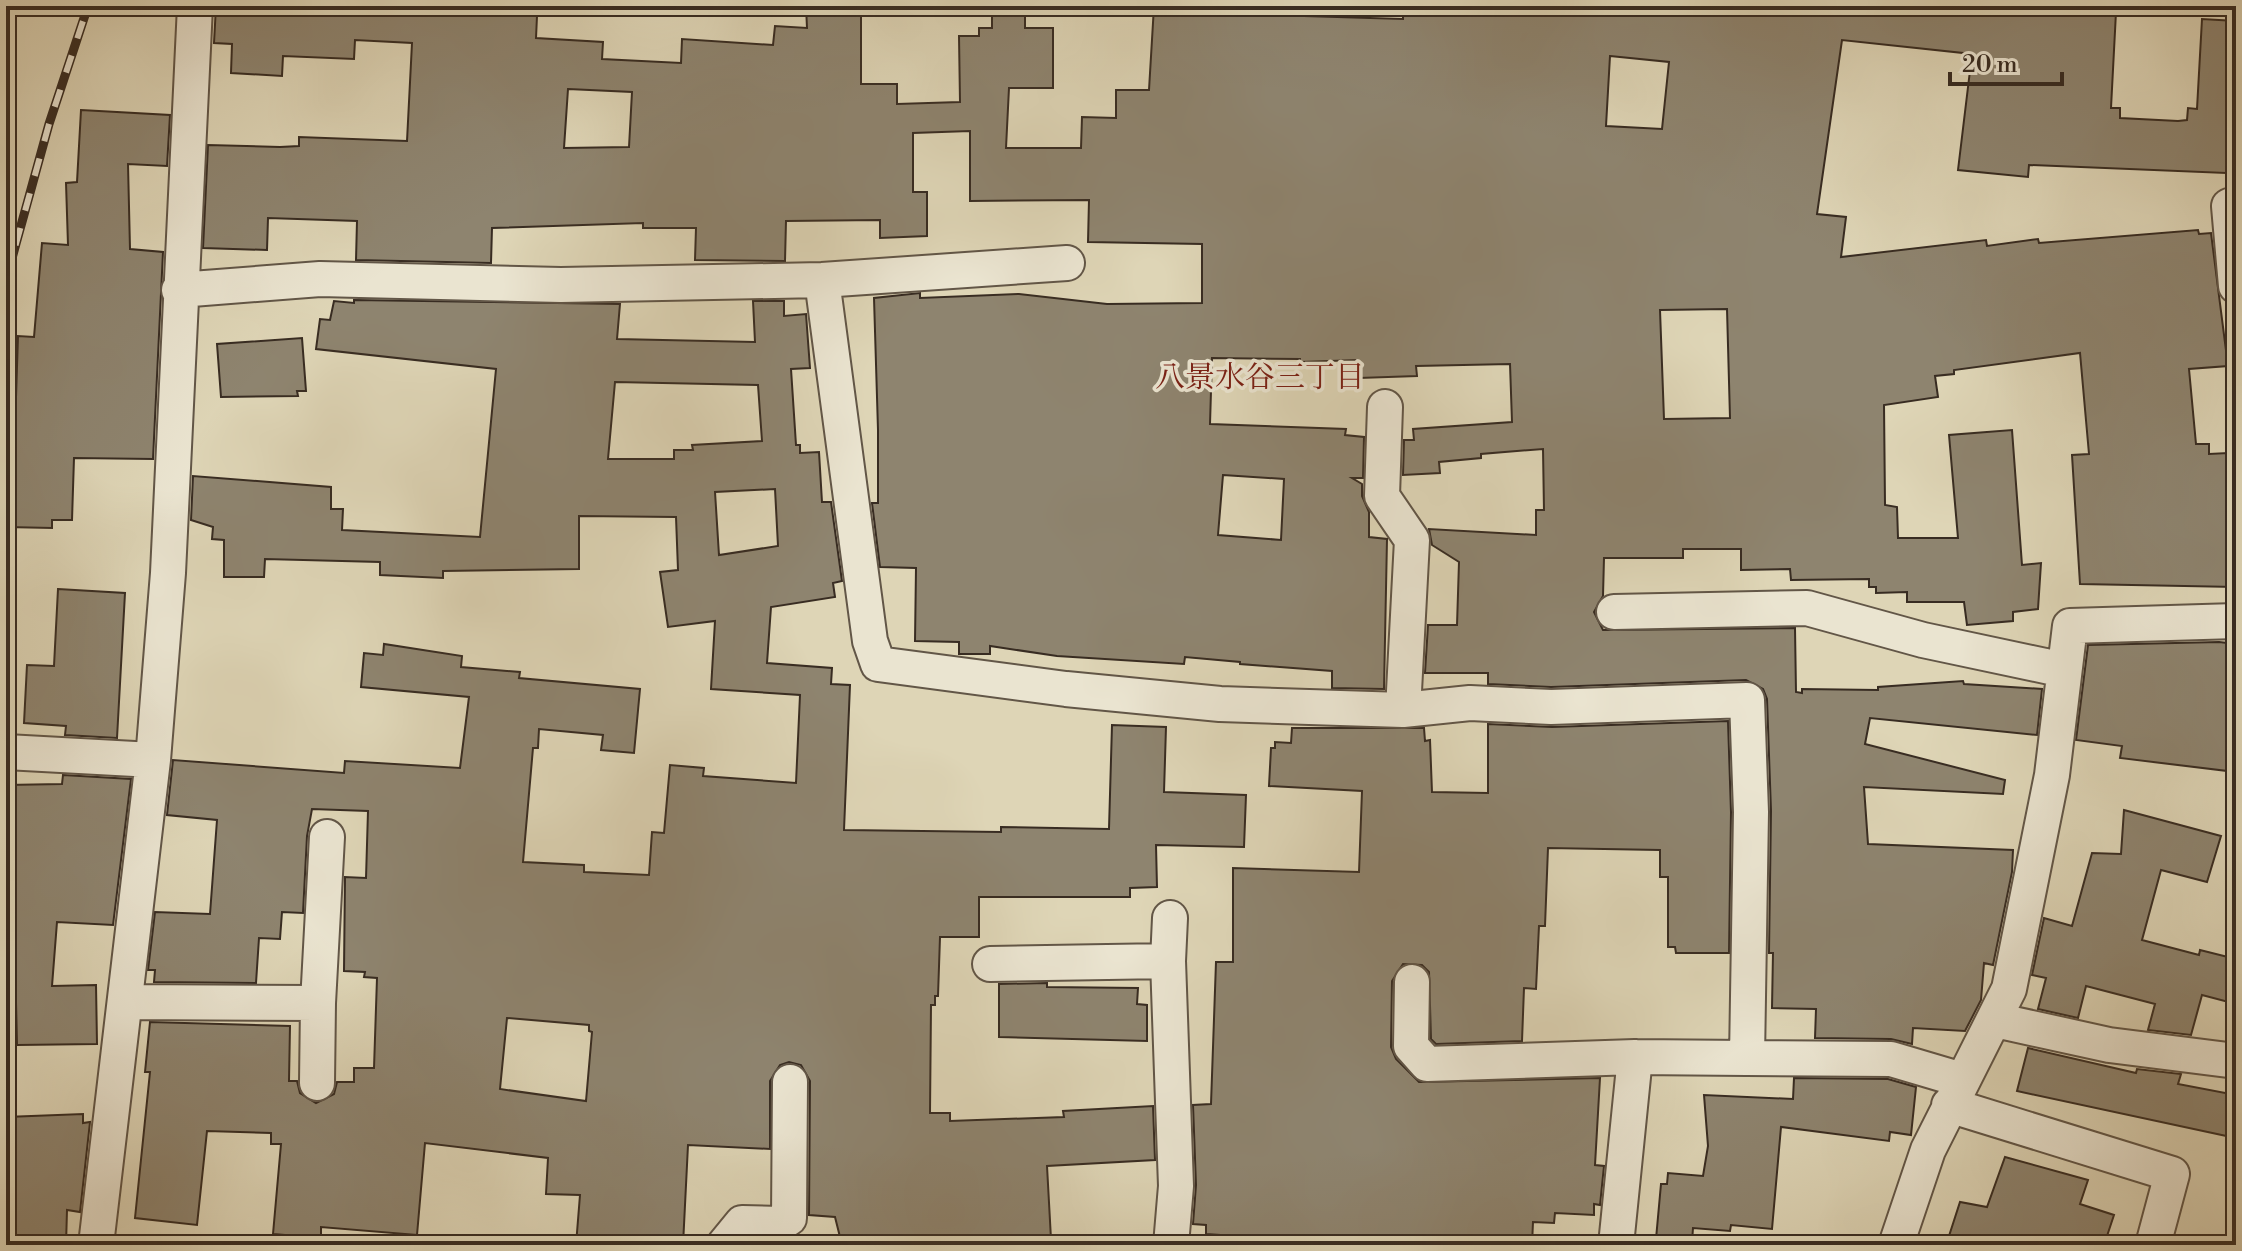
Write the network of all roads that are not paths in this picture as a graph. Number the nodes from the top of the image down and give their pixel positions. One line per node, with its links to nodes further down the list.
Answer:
1 (195, 6): 6 (street)
2 (2229, 206): 5 (street)
3 (1067, 263): 4 (street)
4 (822, 280): 6 (street); 11 (street)
5 (2236, 286)
6 (179, 290): 13 (street)
7 (1385, 407): 11 (street)
8 (1614, 612): 10 (street)
9 (2236, 621): 10 (street)
10 (2064, 670): 21 (street)
11 (1403, 710): 23 (street)
12 (6, 752): 13 (street)
13 (153, 760): 19 (street)
14 (327, 837): 20 (street)
15 (1170, 918): 16 (street)
16 (1168, 961): 17 (street); 30 (street)
17 (990, 964)
18 (1412, 982): 22 (street)
19 (125, 1002): 20 (street); 28 (street)
20 (318, 1003): 26 (street)
21 (1995, 1020): 24 (street); 27 (street)
22 (1635, 1057): 23 (street); 31 (street)
23 (1747, 1058): 27 (street)
24 (2236, 1061)
25 (790, 1082): 29 (street)
26 (317, 1083)
27 (1955, 1093): 32 (street); 33 (street)
28 (96, 1245)
29 (724, 1245)
30 (1171, 1245)
31 (1616, 1245)
32 (1896, 1245)
33 (2153, 1245)

